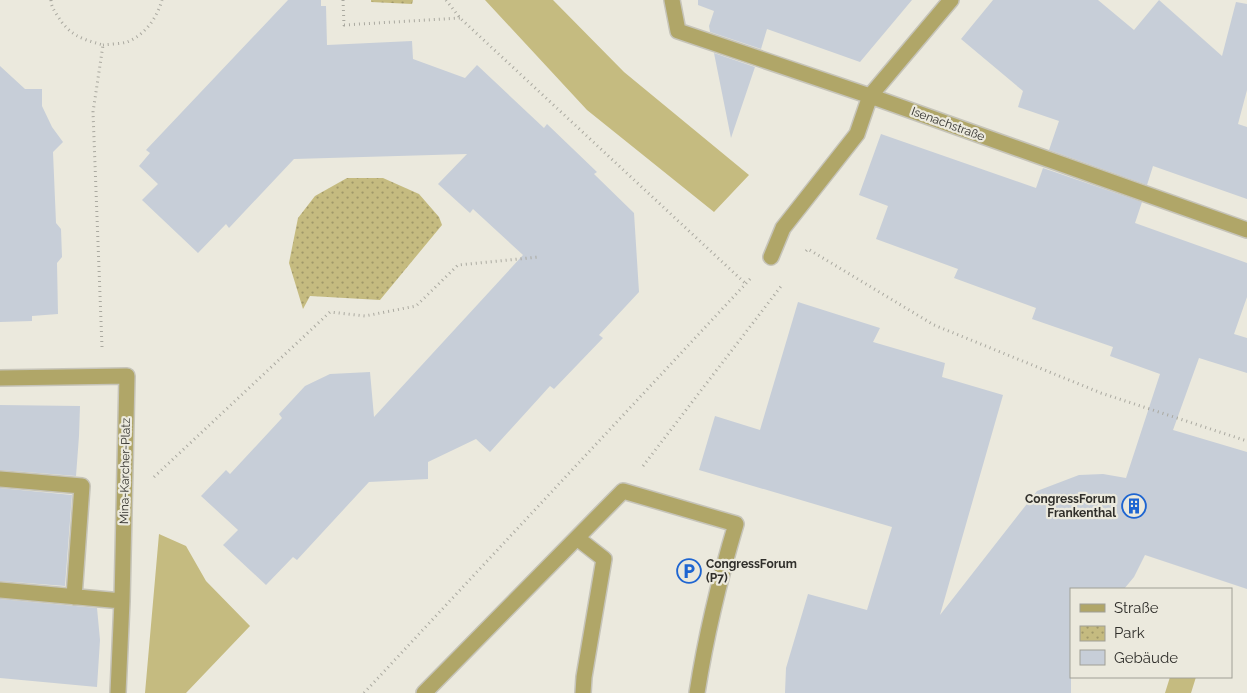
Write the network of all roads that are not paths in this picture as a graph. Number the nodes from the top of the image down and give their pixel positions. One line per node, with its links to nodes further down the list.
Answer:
1 (672, 0): 3 (street, Isenachstraße)
2 (951, 0): 3 (street)
3 (870, 96): 4 (street, Isenachstraße); 5 (street)
4 (1247, 230)
5 (771, 257)
6 (0, 378): 11 (street, Mina-Karcher-Platz)
7 (0, 479): 10 (street)
8 (577, 538): 13 (street); 14 (street); 15 (street)
9 (0, 590): 10 (street)
10 (74, 597): 11 (street)
11 (122, 601): 12 (street, Mina-Karcher-Platz)
12 (118, 693)
13 (424, 693)
14 (583, 693)
15 (698, 693)

